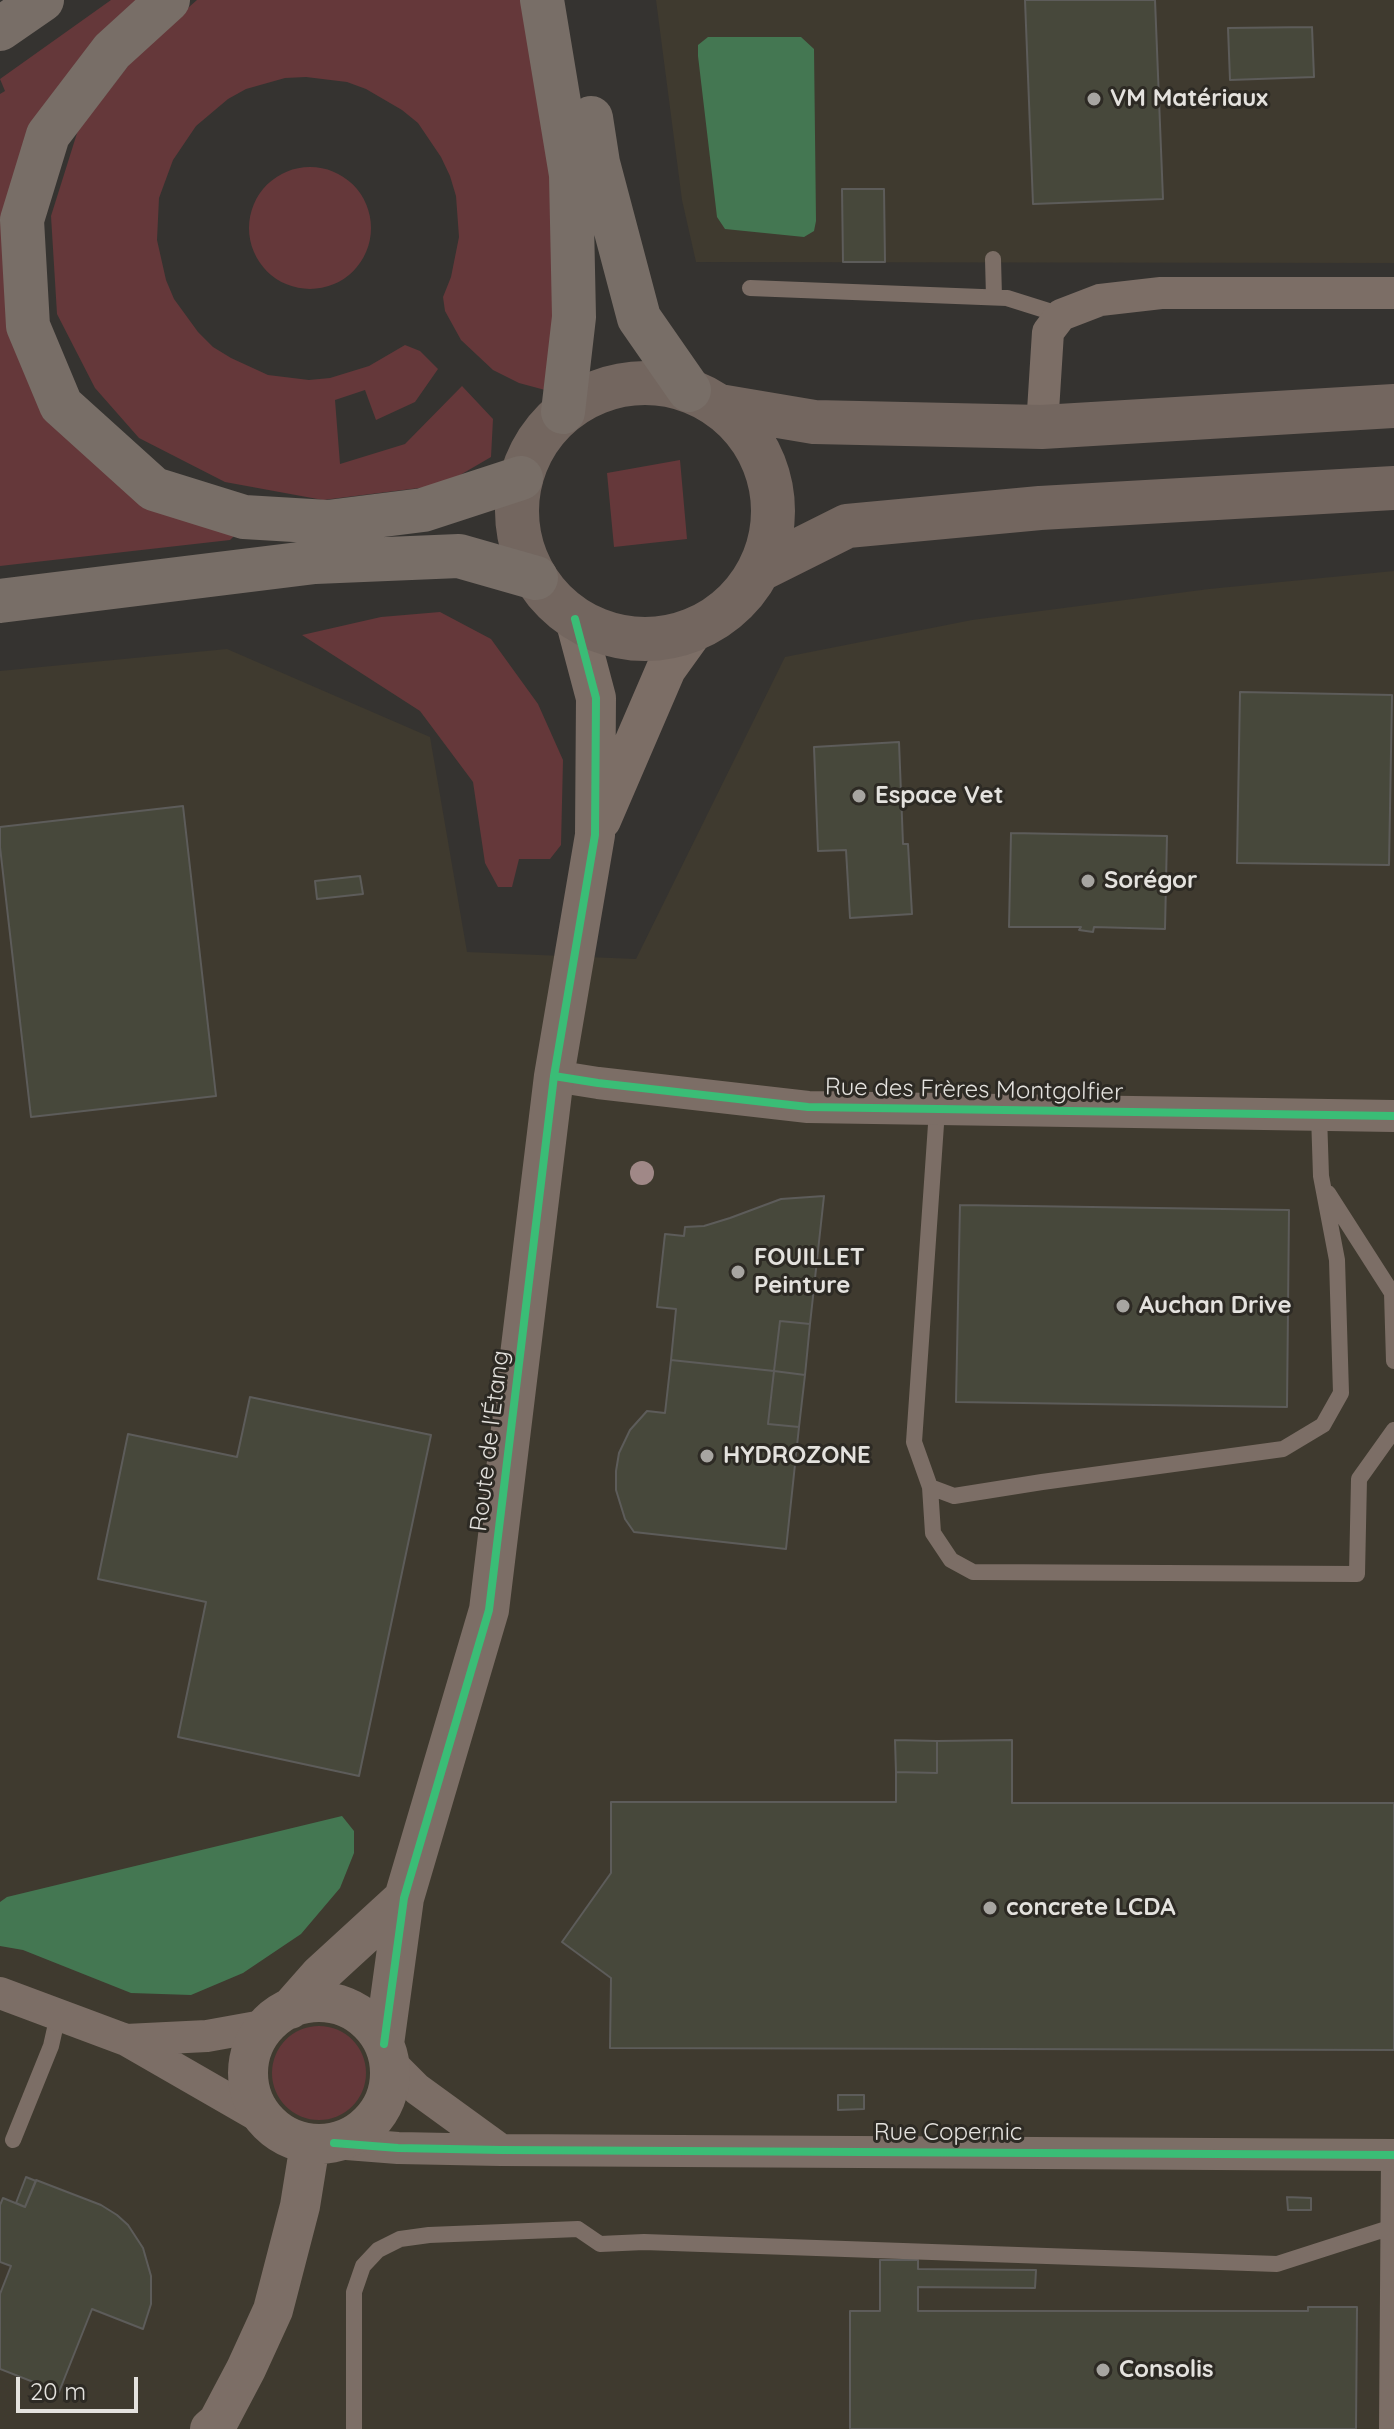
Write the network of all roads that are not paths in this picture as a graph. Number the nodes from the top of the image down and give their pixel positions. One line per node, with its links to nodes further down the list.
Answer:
1 (42, 0): 5 (highway)
2 (168, 0): 15 (highway)
3 (542, 0): 13 (highway)
4 (572, 0): 11 (highway)
5 (0, 29)
6 (993, 259): 9 (lane)
7 (750, 288): 9 (lane)
8 (1394, 293): 10 (street)
9 (994, 297): 10 (lane)
10 (1061, 315): 14 (street)
11 (704, 398): 13 (main road); 14 (main road); 17 (main road)
12 (1394, 406): 14 (main road)
13 (563, 412): 15 (main road)
14 (1042, 427)
15 (521, 478): 18 (main road)
16 (1394, 488): 17 (main road)
17 (759, 570): 21 (main road)
18 (536, 578): 19 (highway); 20 (main road)
19 (0, 601)
20 (575, 619): 21 (main road); 22 (street)
21 (694, 630): 22 (street)
22 (595, 835): 23 (street, Route de l'Étang)
23 (554, 1076): 24 (street, Rue des Frères Montgolfier); 31 (street, Route de l'Étang)
24 (937, 1110): 25 (street, Rue des Frères Montgolfier); 30 (lane)
25 (1319, 1115): 26 (street, Rue des Frères Montgolfier); 27 (lane)
26 (1394, 1116)
27 (1324, 1187): 28 (lane); 30 (lane)
28 (1394, 1361)
29 (1394, 1430): 30 (lane)
30 (930, 1487)
31 (404, 1898): 34 (street); 36 (street, Route de l'Étang)
32 (0, 1993): 33 (street)
33 (58, 2015): 35 (street); 38 (lane)
34 (279, 2017): 35 (street); 36 (street); 37 (street)
35 (126, 2040): 37 (street)
36 (387, 2053): 39 (street); 40 (street)
37 (265, 2120): 39 (street)
38 (13, 2140)
39 (322, 2143): 40 (street, Rue Copernic); 43 (street)
40 (501, 2150): 41 (street, Rue Copernic)
41 (1391, 2155): 42 (lane)
42 (1389, 2228): 44 (lane); 45 (lane)
43 (210, 2429)
44 (354, 2429)
45 (1387, 2429)

